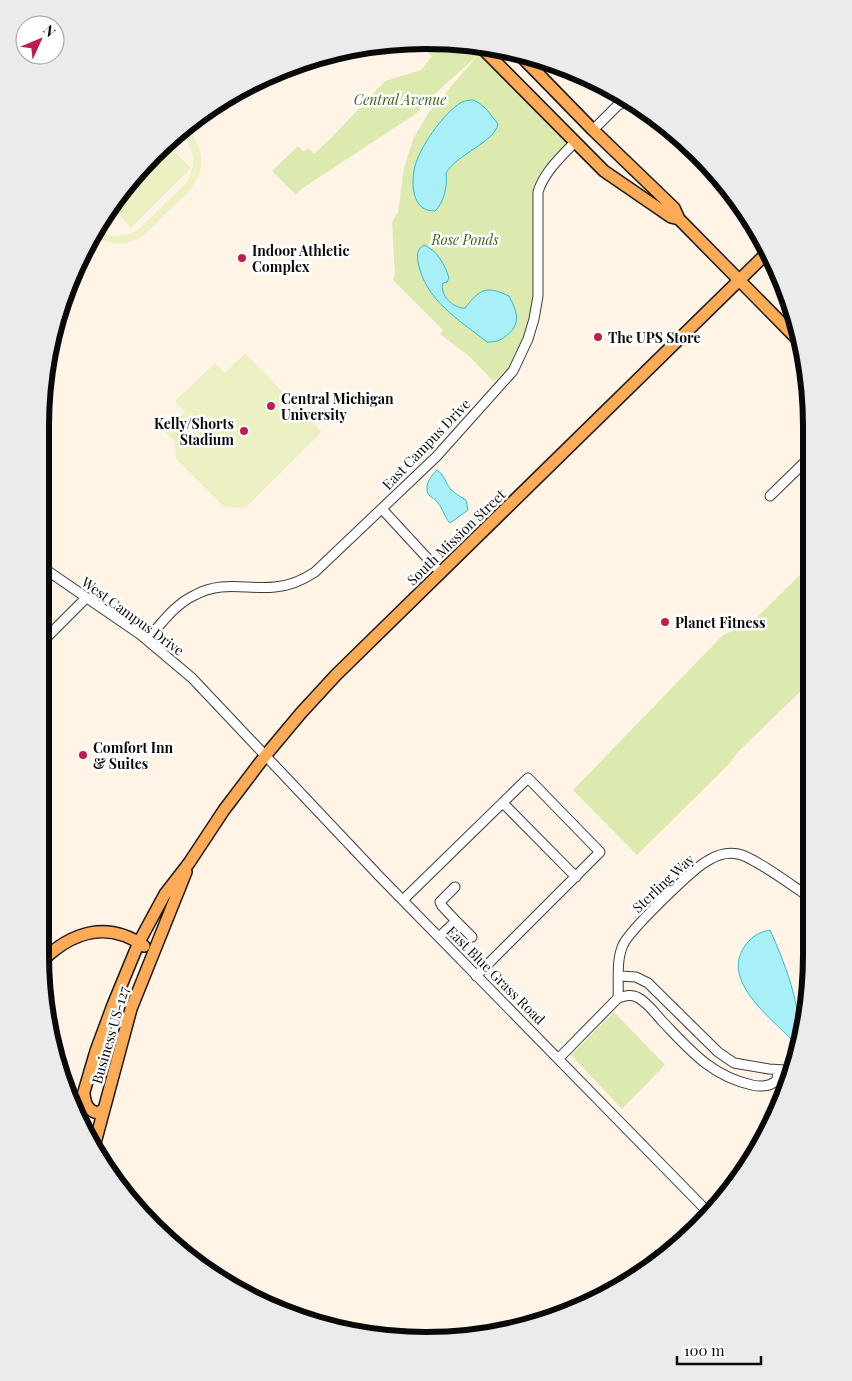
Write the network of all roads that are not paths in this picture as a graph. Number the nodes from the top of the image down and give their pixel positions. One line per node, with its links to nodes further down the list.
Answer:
1 (487, 54): 5 (main road)
2 (526, 63): 4 (main road)
3 (622, 104): 4 (street)
4 (592, 130): 6 (main road)
5 (575, 142): 7 (main road); 14 (street, East Campus Drive)
6 (640, 175): 7 (main road); 8 (main road)
7 (623, 184): 8 (main road)
8 (679, 219): 10 (main road)
9 (763, 257): 10 (main road, South Mission Street)
10 (739, 280): 11 (main road); 16 (main road, South Mission Street)
11 (791, 333)
12 (803, 464): 13 (street)
13 (770, 496)
14 (382, 509): 16 (street); 19 (street, East Campus Drive)
15 (49, 572): 17 (street, West Campus Drive)
16 (441, 573): 20 (main road, South Mission Street)
17 (86, 598): 18 (street); 19 (street, West Campus Drive)
18 (49, 635)
19 (147, 640): 20 (street, West Campus Drive)
20 (265, 756): 22 (main road, South Mission Street); 26 (street, East Blue Grass Road)
21 (503, 803): 23 (street); 23 (street); 26 (street)
22 (189, 863): 30 (main road, South Mission Street); 32 (main road, South Mission Street)
23 (576, 877): 33 (street)
24 (455, 887): 27 (street)
25 (803, 894): 34 (street, Sterling Way)
26 (403, 900): 29 (street, East Blue Grass Road)
27 (456, 921): 28 (street); 29 (street)
28 (472, 937)
29 (439, 938): 33 (street, East Blue Grass Road)
30 (139, 942): 31 (main road); 32 (main road); 39 (main road, Business US-127)
31 (49, 955)
32 (148, 964): 41 (main road, Business US-127)
33 (476, 976): 36 (street, East Blue Grass Road)
34 (620, 976): 35 (street, Sterling Way); 37 (street)
35 (618, 998): 36 (street); 37 (street)
36 (559, 1058): 43 (street, East Blue Grass Road)
37 (778, 1070): 38 (street)
38 (785, 1070)
39 (84, 1093): 40 (main road, Business US-127); 41 (main road)
40 (80, 1105)
41 (104, 1109): 42 (main road, Business US-127)
42 (96, 1138)
43 (705, 1209)

